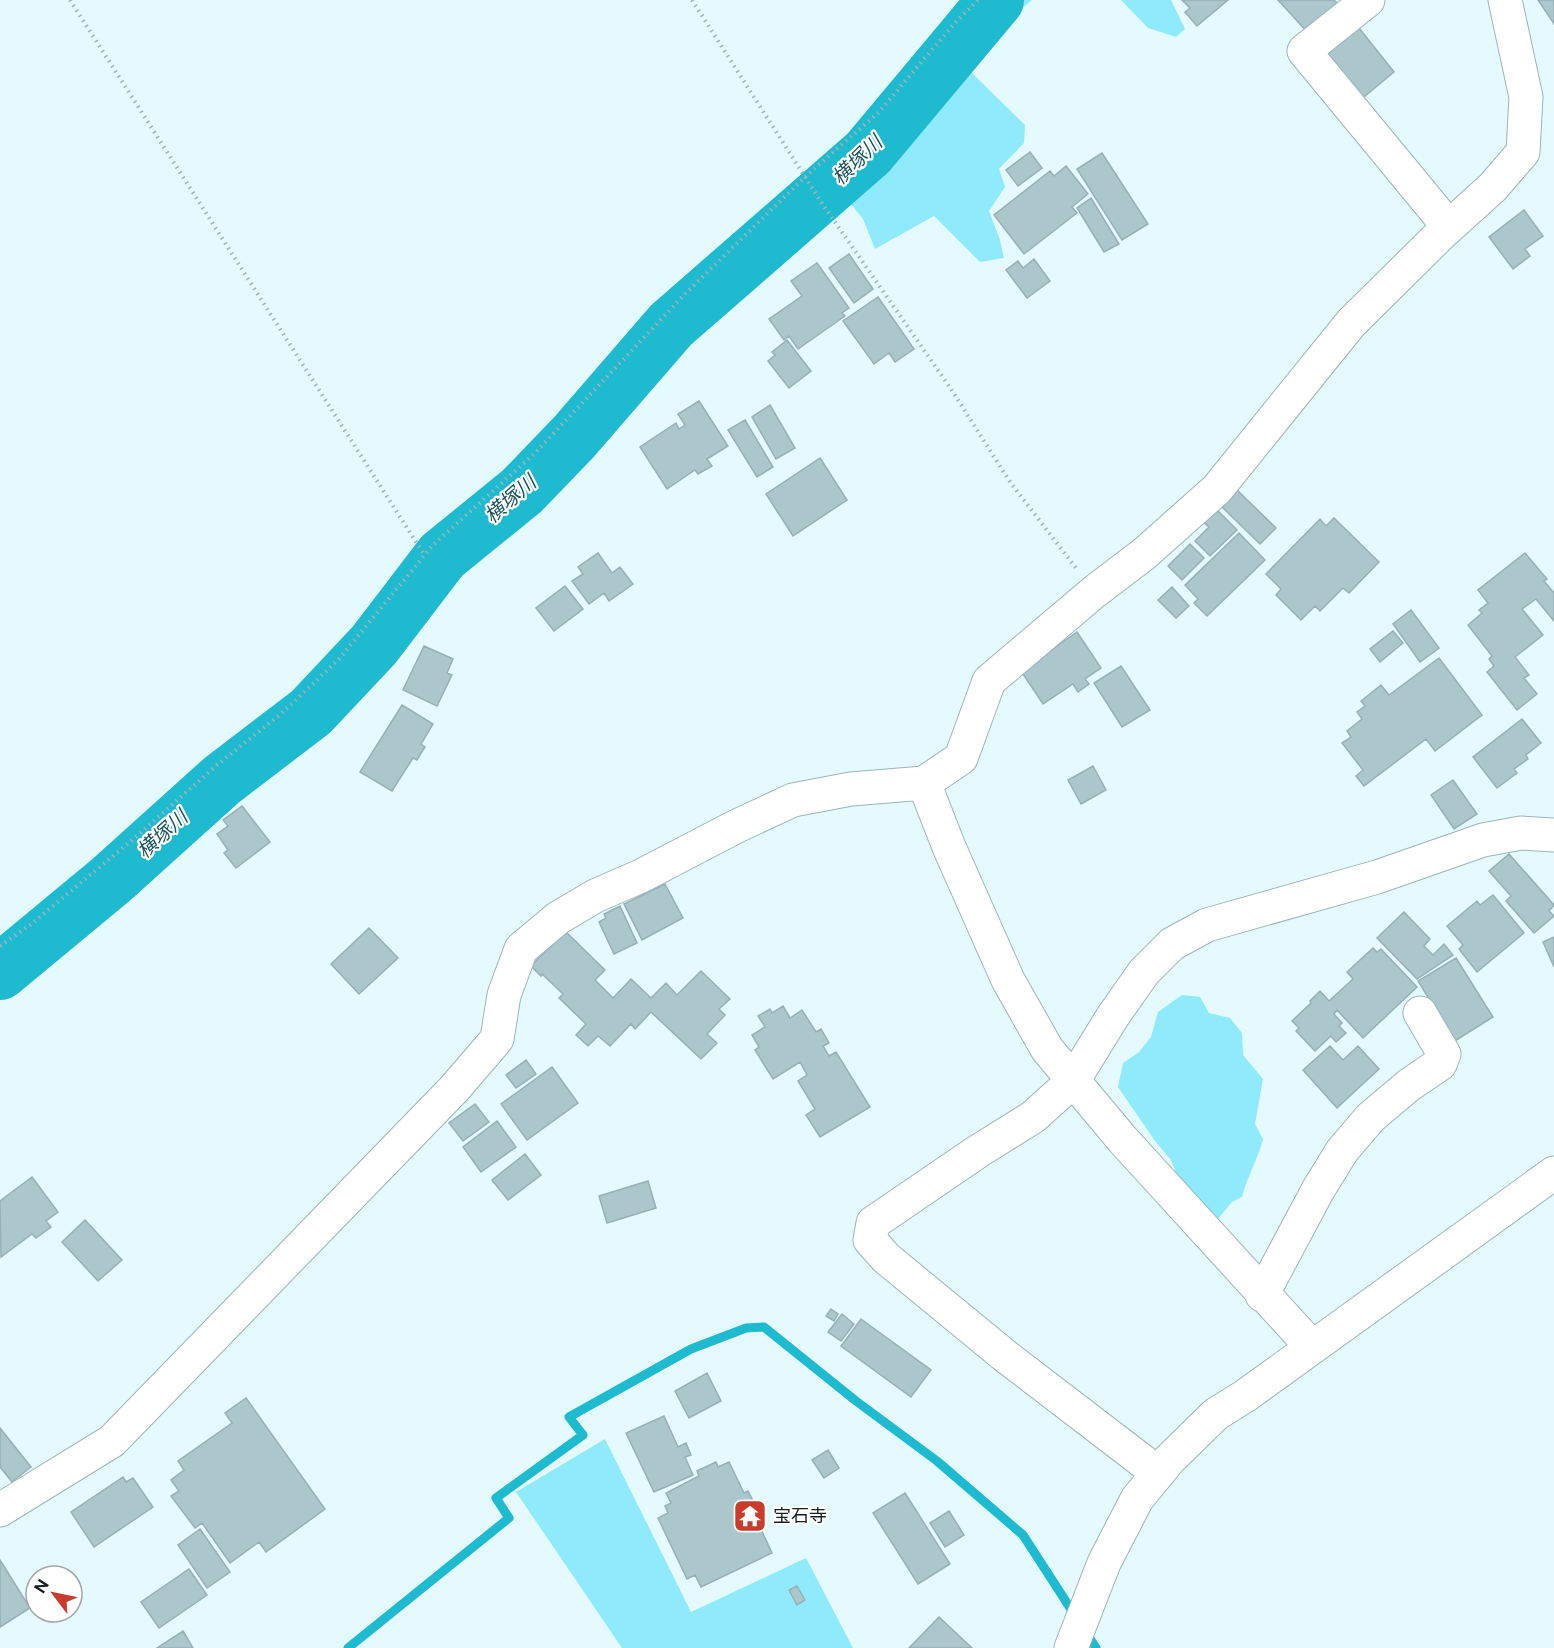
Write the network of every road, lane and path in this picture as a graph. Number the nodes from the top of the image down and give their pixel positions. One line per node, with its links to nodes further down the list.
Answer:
1 (70, 0): 8 (path)
2 (692, 0): 6 (path)
3 (978, 0): 6 (path)
4 (1368, 0): 7 (street)
5 (1505, 0): 7 (street)
6 (805, 177): 8 (path); 9 (path)
7 (1449, 226): 9 (street)
8 (425, 556): 12 (path)
9 (1094, 592): 10 (street)
10 (924, 783): 14 (street); 19 (street)
11 (1554, 835): 14 (street)
12 (0, 946)
13 (1420, 1013): 16 (street)
14 (1073, 1082): 16 (street); 18 (street)
15 (1554, 1173): 17 (street)
16 (1262, 1295): 17 (street)
17 (1312, 1347): 18 (street)
18 (1158, 1473): 20 (street)
19 (0, 1510)
20 (1071, 1648)

